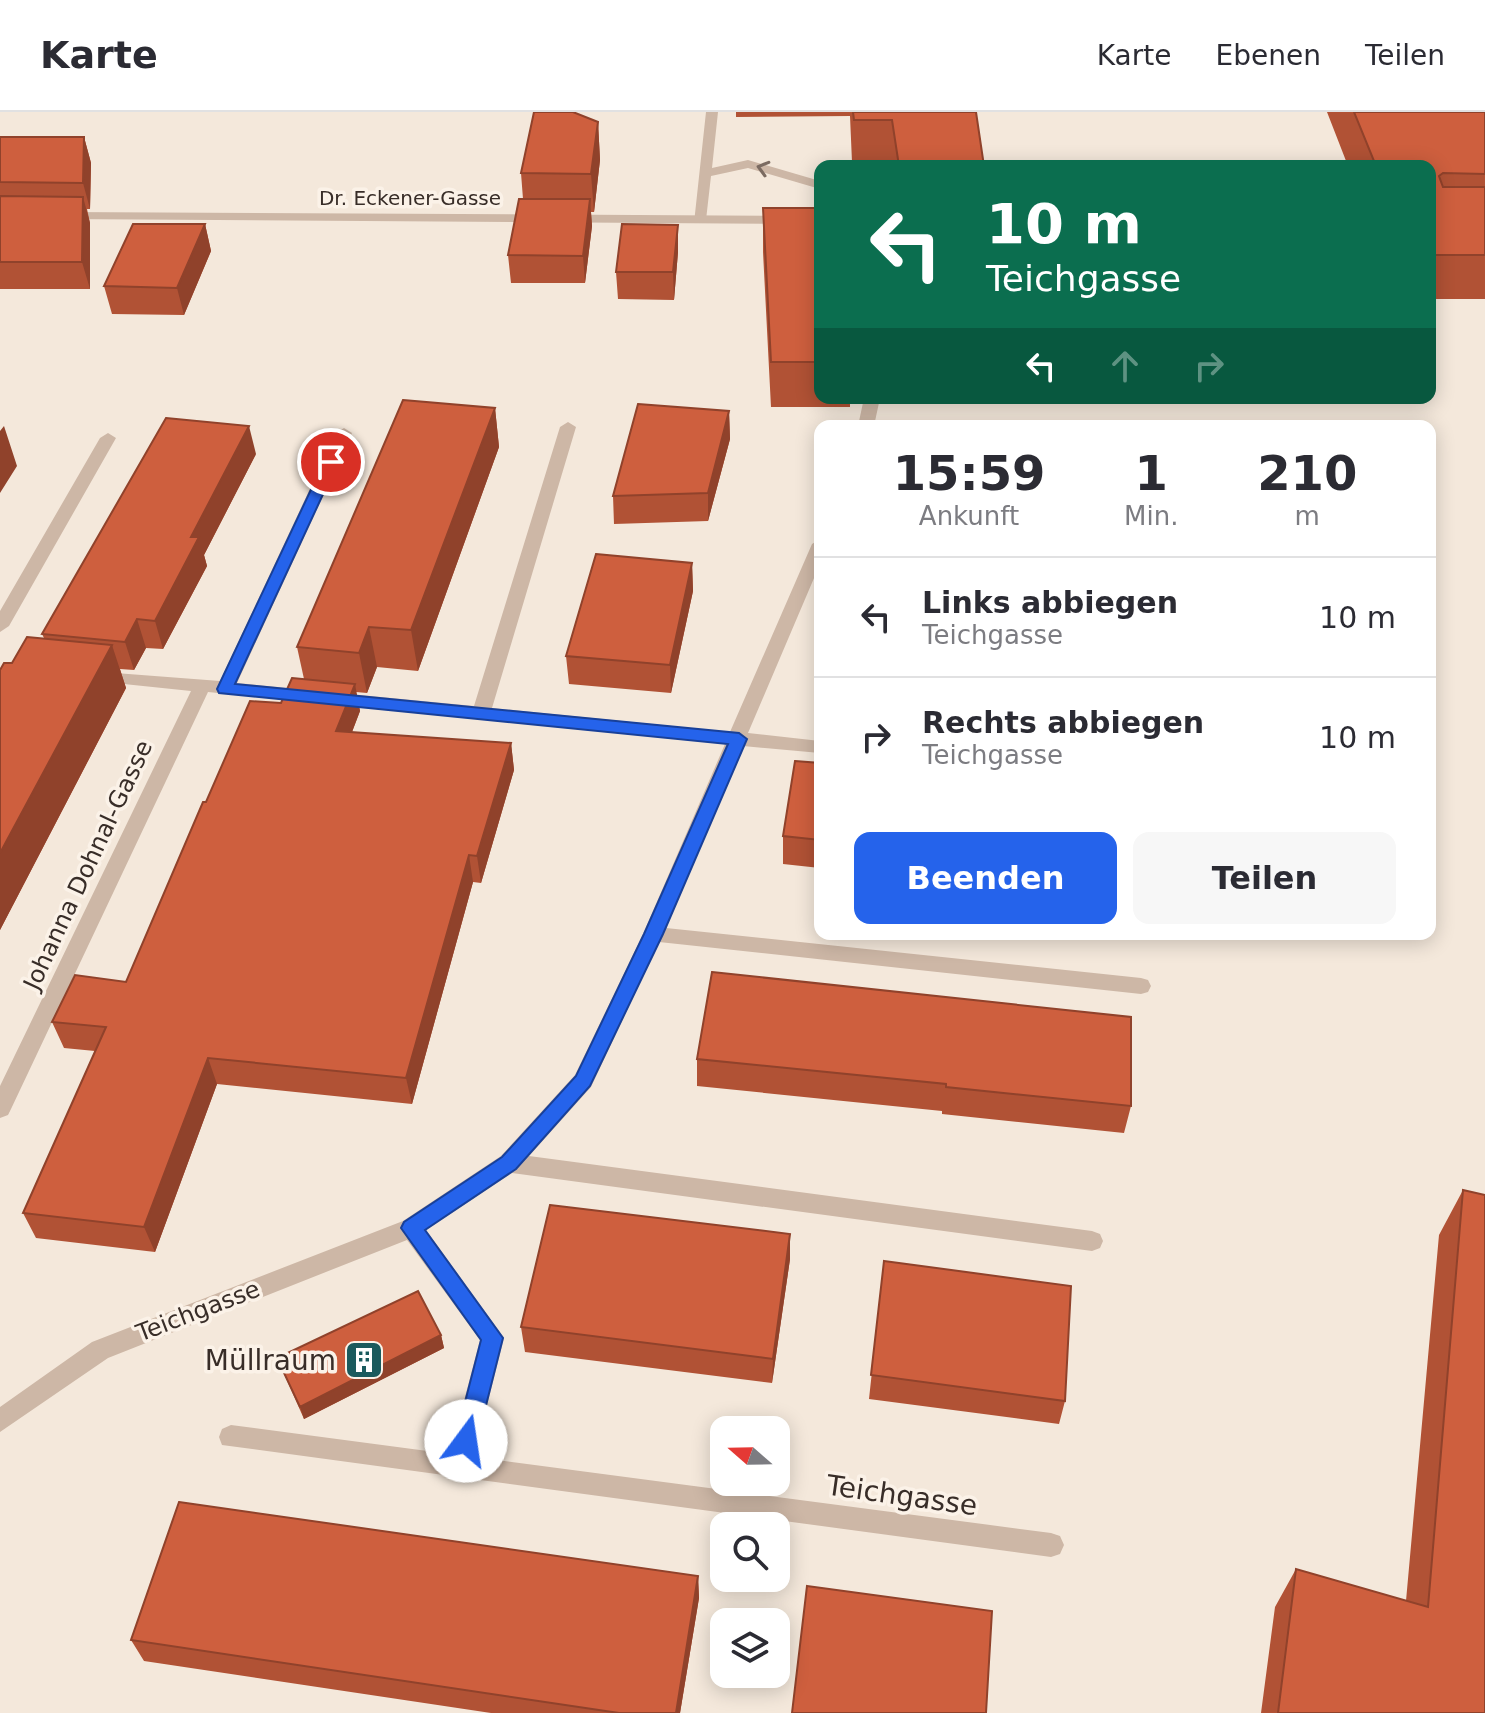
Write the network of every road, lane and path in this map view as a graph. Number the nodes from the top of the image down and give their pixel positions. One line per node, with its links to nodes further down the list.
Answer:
1 (712, 112): 2 (street)
2 (706, 173): 3 (street, one-way to 2); 5 (street)
3 (814, 183)
4 (48, 216): 5 (street, Dr. Eckener-Gasse)
5 (699, 220): 6 (street, Dr. Eckener-Gasse)
6 (814, 220)
7 (568, 427): 15 (street)
8 (344, 433): 14 (street)
9 (108, 438): 11 (street)
10 (814, 565): 16 (street, Teichgasse)
11 (0, 626)
12 (78, 674): 13 (street)
13 (202, 686): 14 (street); 20 (street, Johanna Dohnal-Gasse)
14 (225, 689): 15 (street)
15 (481, 714): 16 (street)
16 (739, 739): 17 (street); 18 (street, Teichgasse)
17 (814, 746)
18 (653, 934): 19 (street); 21 (street, Teichgasse)
19 (1141, 986)
20 (0, 1109)
21 (509, 1163): 22 (street, Teichgasse); 23 (street)
22 (411, 1228): 24 (street, Teichgasse); 26 (street)
23 (1092, 1241)
24 (0, 1421)
25 (231, 1437): 26 (street, Teichgasse)
26 (459, 1467): 27 (street, Teichgasse)
27 (1051, 1545)

